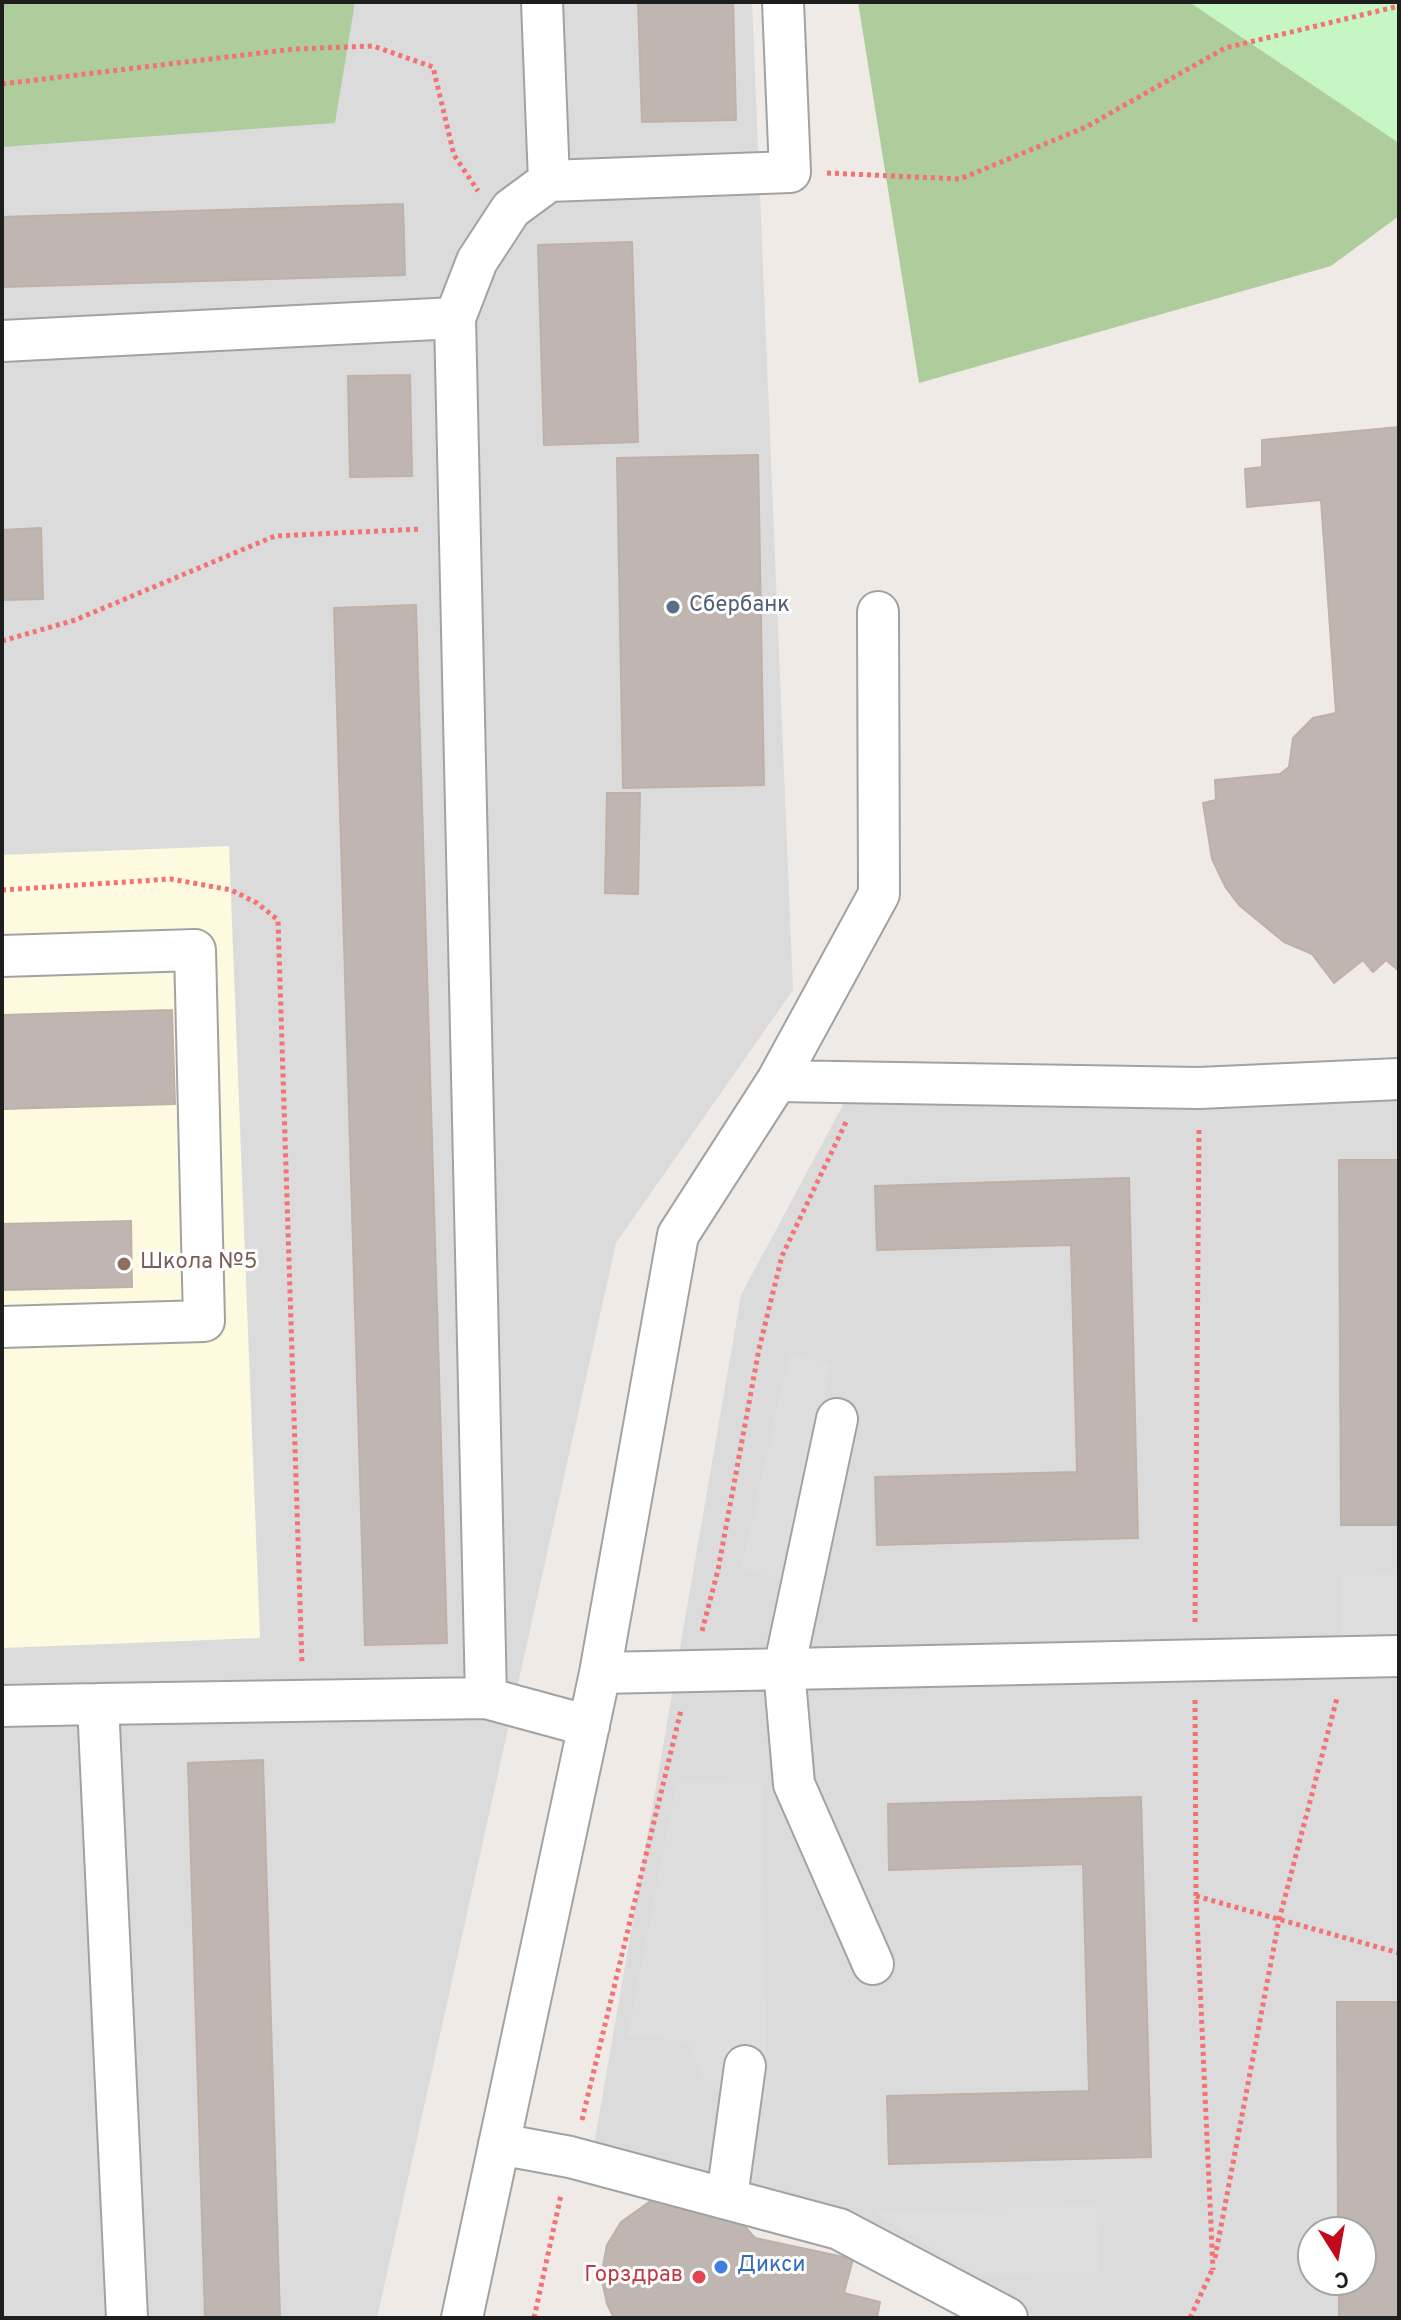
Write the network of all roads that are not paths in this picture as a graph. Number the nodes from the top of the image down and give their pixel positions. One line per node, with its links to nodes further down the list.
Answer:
1 (542, 2): 3 (street)
2 (783, 2): 3 (street)
3 (536, 191): 4 (street)
4 (455, 318): 5 (street); 15 (street)
5 (2, 341)
6 (878, 612): 9 (street)
7 (2, 956): 10 (street)
8 (1399, 1079): 9 (street)
9 (777, 1081): 14 (street)
10 (2, 1327)
11 (837, 1419): 13 (street)
12 (1399, 1656): 13 (street)
13 (784, 1669): 14 (street); 19 (street)
14 (600, 1673): 18 (street)
15 (486, 1698): 16 (street); 18 (street)
16 (98, 1704): 17 (street); 23 (street)
17 (2, 1706)
18 (589, 1726): 21 (street)
19 (873, 1964)
20 (745, 2066): 22 (street)
21 (499, 2144): 22 (street); 24 (street)
22 (727, 2197): 25 (street)
23 (127, 2318)
24 (462, 2318)
25 (1007, 2318)

